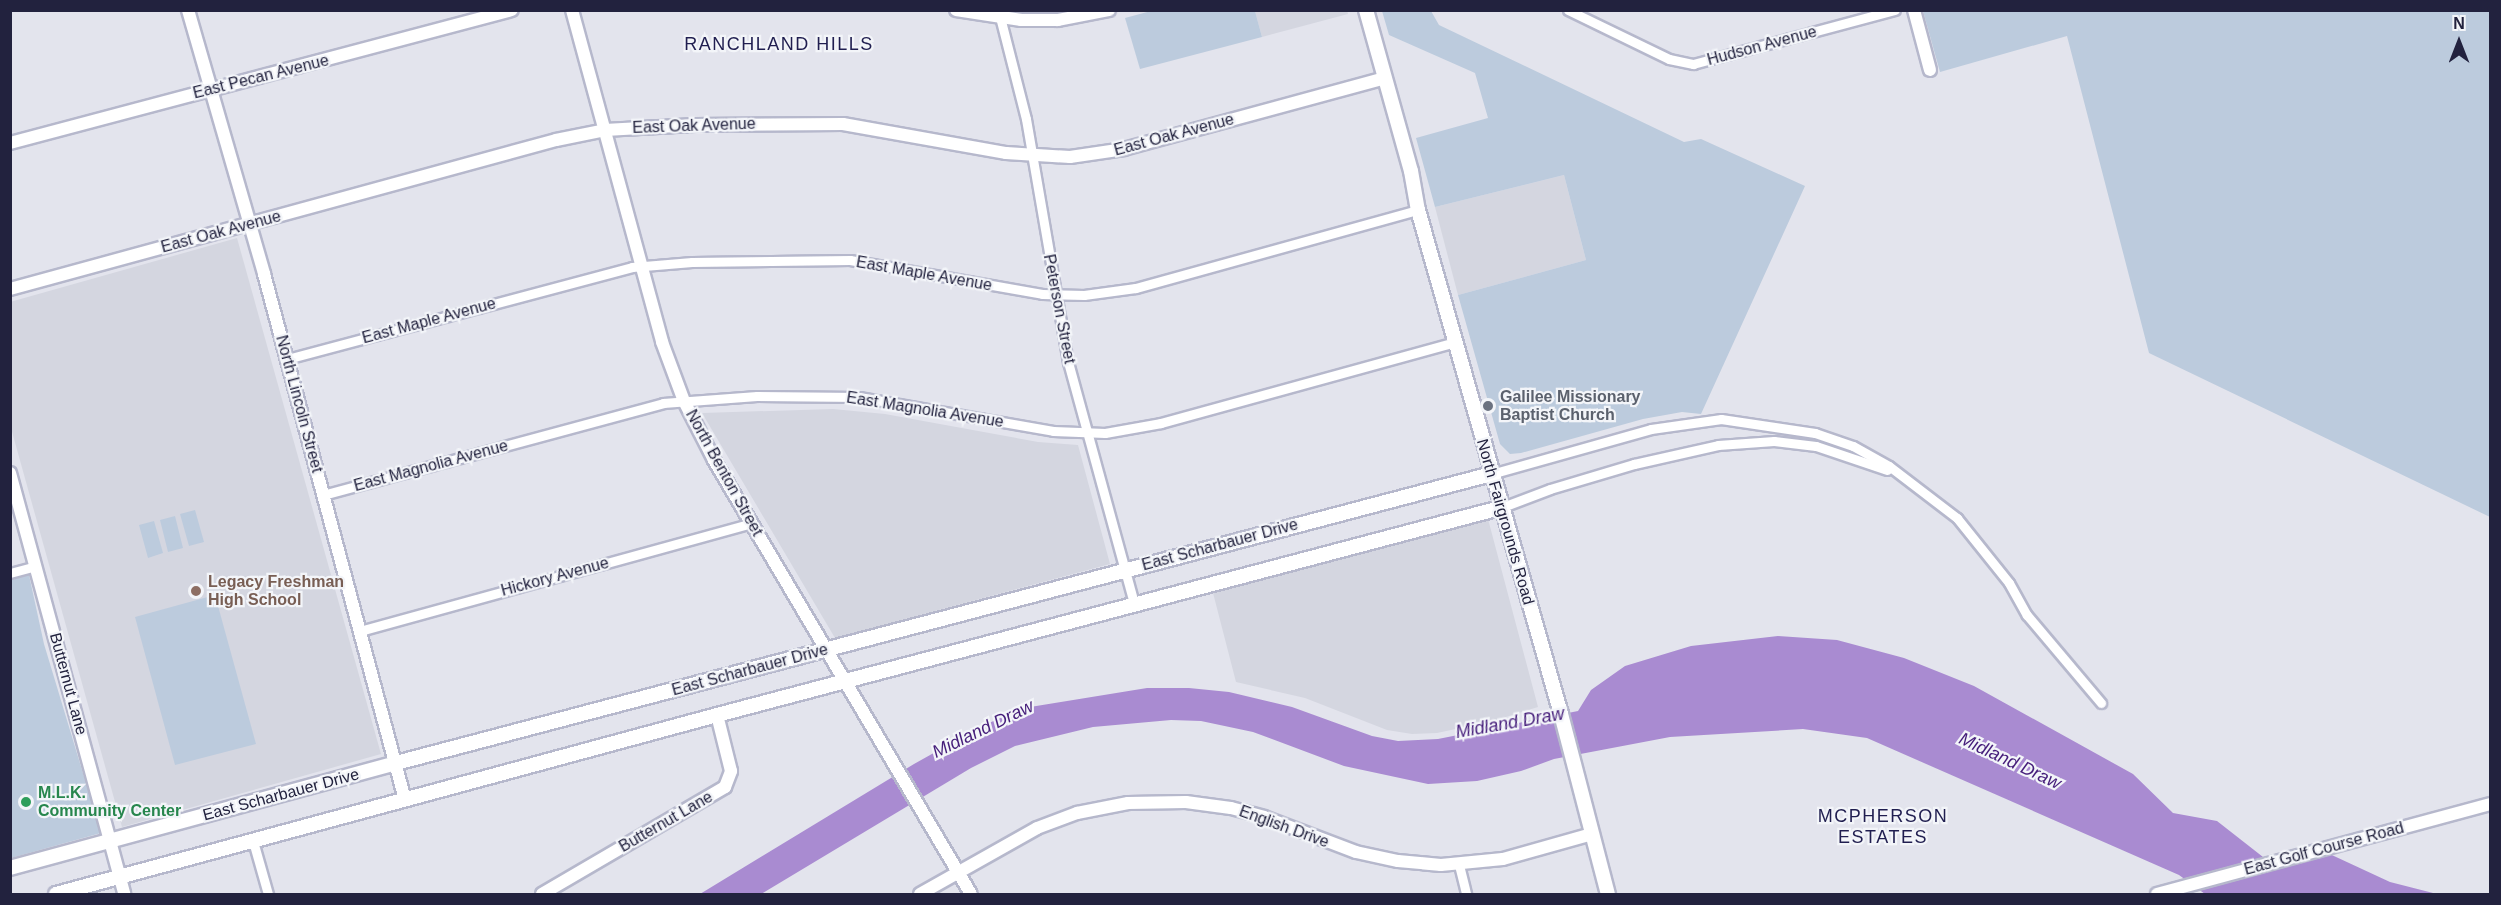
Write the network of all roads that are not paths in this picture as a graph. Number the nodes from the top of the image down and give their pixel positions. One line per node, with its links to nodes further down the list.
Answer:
1 (188, 10): 13 (street, North Lincoln Street)
2 (512, 10): 13 (street, East Pecan Avenue)
3 (572, 10): 14 (street, North Benton Street)
4 (956, 10): 10 (street)
5 (1109, 10): 10 (street)
6 (1366, 10): 12 (main road, North Fairgrounds Road)
7 (1568, 10): 8 (street, Hudson Avenue)
8 (1895, 10)
9 (1914, 10): 11 (street)
10 (999, 14): 16 (street, Peterson Street)
11 (1930, 70)
12 (1385, 78): 16 (street, East Oak Avenue); 17 (main road, North Fairgrounds Road)
13 (212, 88): 15 (street, East Pecan Avenue); 18 (street, North Lincoln Street)
14 (605, 130): 16 (street, East Oak Avenue); 18 (street, East Oak Avenue); 19 (street, North Benton Street)
15 (10, 143)
16 (1032, 156): 21 (street, Peterson Street)
17 (1418, 210): 21 (street, East Maple Avenue); 22 (main road, North Fairgrounds Road)
18 (249, 224): 20 (street, East Oak Avenue); 23 (street, North Lincoln Street)
19 (642, 266): 21 (street, East Maple Avenue); 23 (street, East Maple Avenue); 24 (street, North Benton Street)
20 (10, 289)
21 (1055, 295): 25 (street, Peterson Street)
22 (1455, 342): 25 (street, East Magnolia Avenue); 27 (main road, North Fairgrounds Road)
23 (287, 359): 29 (street, North Lincoln Street)
24 (684, 401): 25 (street, East Magnolia Avenue); 29 (street, East Magnolia Avenue); 31 (street, North Benton Street)
25 (1087, 433): 33 (street, Peterson Street)
26 (10, 473): 32 (street, Butternut Lane)
27 (1491, 474): 28 (street); 30 (main road, North Fairgrounds Road); 33 (main road, East Scharbauer Drive)
28 (1901, 474): 30 (street); 39 (street)
29 (323, 495): 36 (street, North Lincoln Street)
30 (1500, 508): 35 (main road); 44 (main road, North Fairgrounds Road)
31 (751, 523): 36 (street, Hickory Avenue); 37 (street, North Benton Street)
32 (36, 566): 34 (street); 45 (street, Butternut Lane)
33 (1125, 570): 35 (street, Peterson Street); 37 (main road, East Scharbauer Drive)
34 (10, 573)
35 (1134, 604): 38 (main road)
36 (360, 631): 41 (street, North Lincoln Street)
37 (826, 650): 38 (street, North Benton Street); 41 (main road, East Scharbauer Drive)
38 (846, 681): 40 (main road); 49 (street, North Benton Street)
39 (2101, 703)
40 (717, 715): 42 (main road); 54 (street, Butternut Lane)
41 (396, 763): 42 (street, North Lincoln Street); 45 (main road, East Scharbauer Drive)
42 (405, 800): 46 (main road)
43 (2490, 804): 59 (street, East Golf Course Road)
44 (1592, 834): 47 (street, English Drive); 58 (main road, North Fairgrounds Road)
45 (111, 841): 48 (main road, East Scharbauer Drive); 50 (street, Butternut Lane)
46 (253, 841): 50 (main road); 53 (street)
47 (1459, 865): 49 (street, English Drive); 57 (street)
48 (10, 868)
49 (958, 872): 55 (street, English Drive); 56 (street, North Benton Street)
50 (120, 878): 51 (main road); 52 (street, Butternut Lane)
51 (56, 894)
52 (124, 894)
53 (268, 894)
54 (542, 894)
55 (920, 894)
56 (971, 894)
57 (1466, 894)
58 (1608, 894)
59 (2157, 894)

